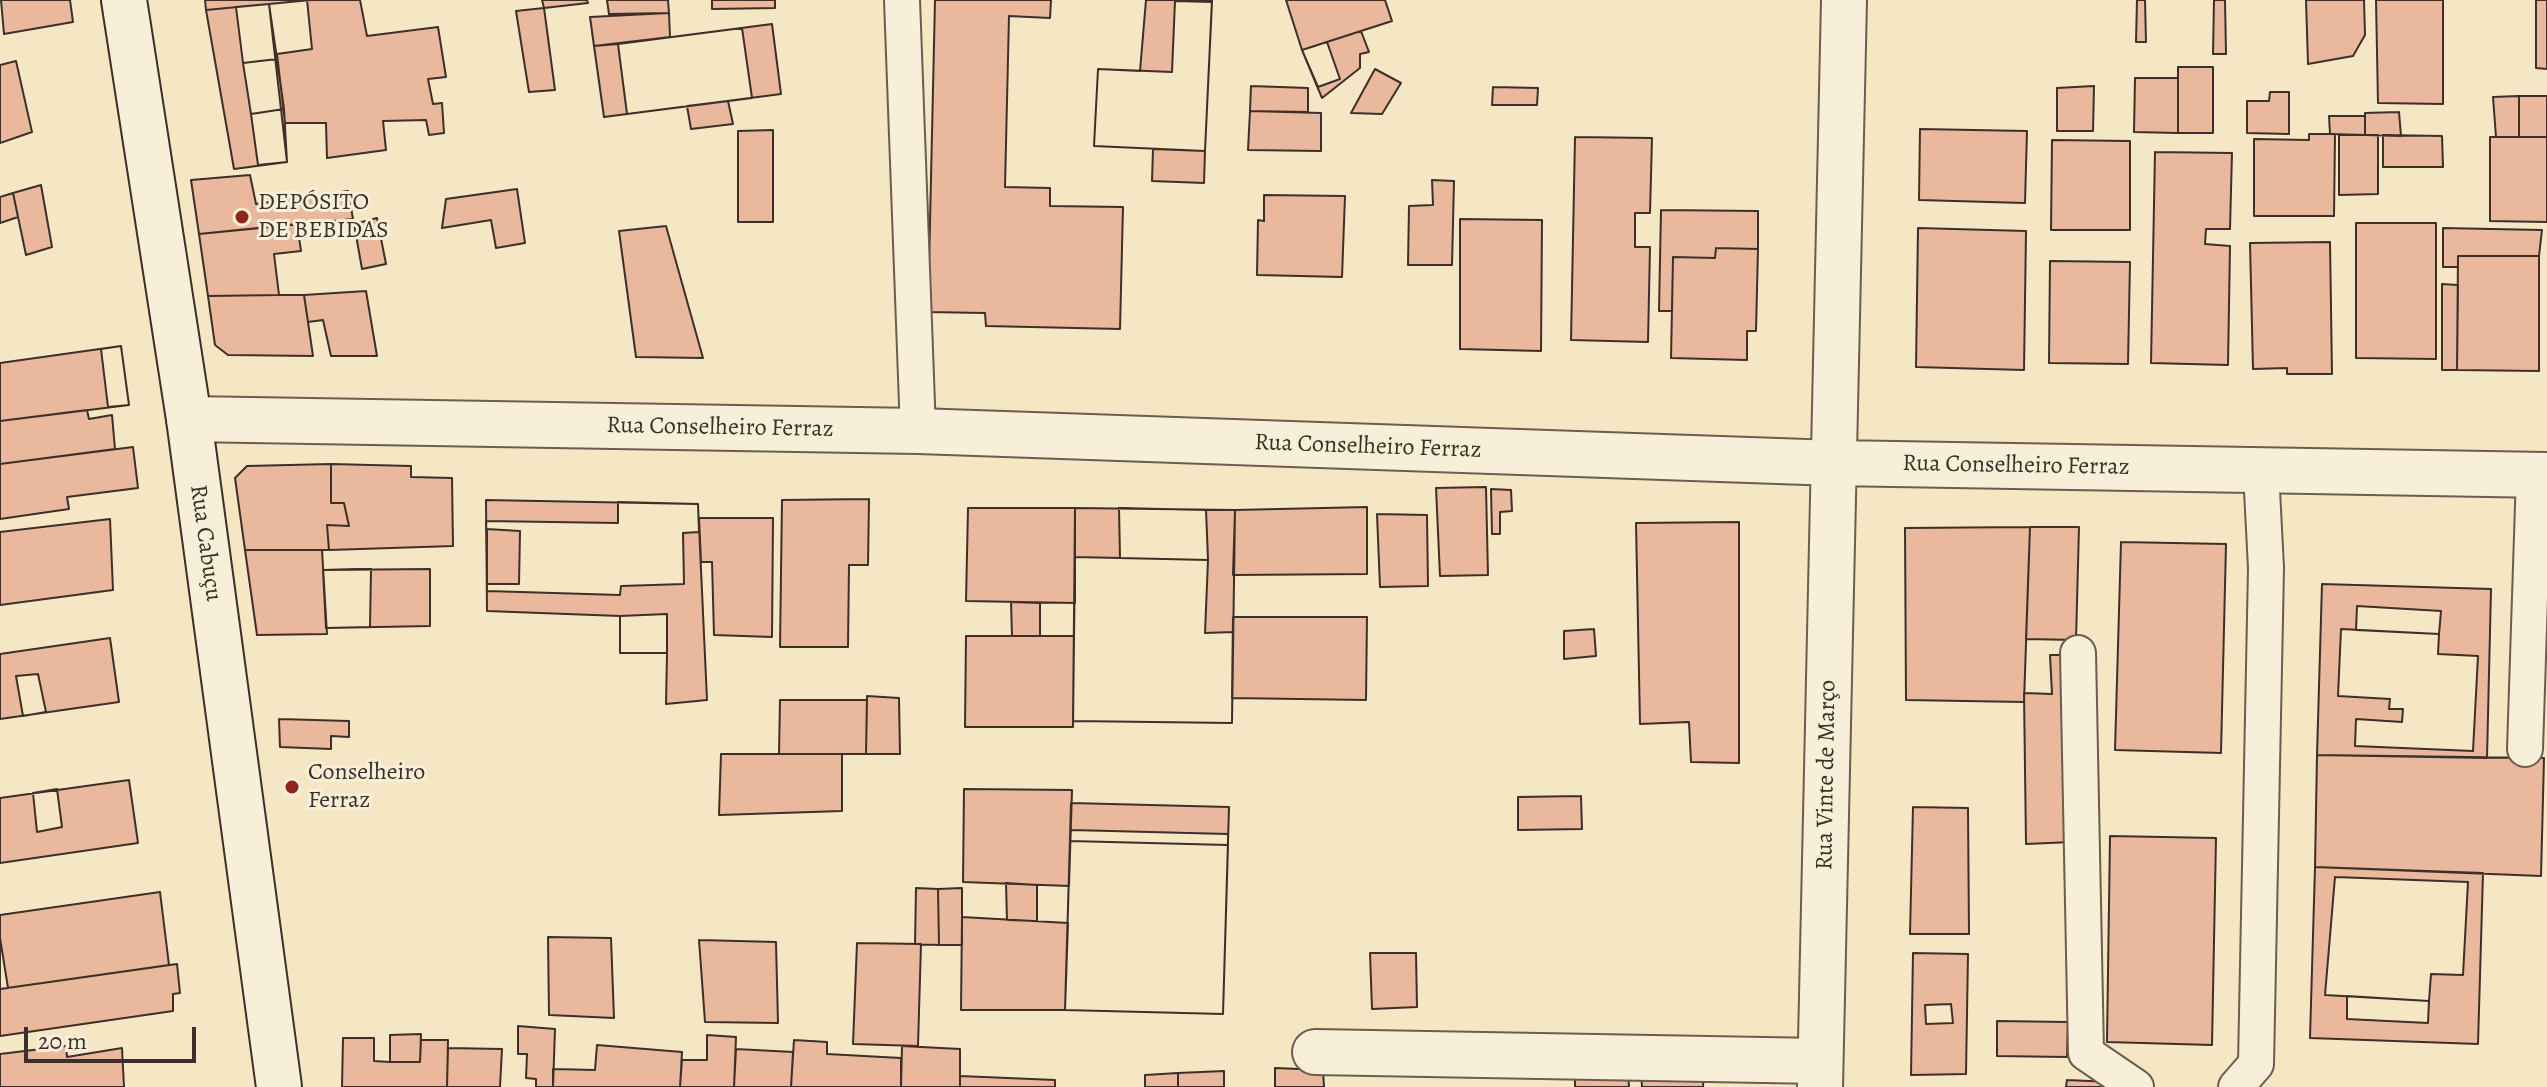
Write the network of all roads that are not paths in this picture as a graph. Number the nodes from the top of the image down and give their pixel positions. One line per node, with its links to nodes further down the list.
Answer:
1 (124, 0): 4 (street, Rua Cabuçu)
2 (902, 0): 5 (lane)
3 (1844, 0): 6 (street, Rua Vinte de Março)
4 (189, 419): 5 (street, Rua Conselheiro Ferraz); 13 (street, Rua Cabuçu)
5 (918, 431): 6 (street, Rua Conselheiro Ferraz)
6 (1835, 463): 7 (street, Rua Conselheiro Ferraz); 12 (street, Rua Vinte de Março)
7 (2261, 471): 8 (street, Rua Conselheiro Ferraz); 15 (lane)
8 (2540, 475): 10 (lane)
9 (2078, 653): 14 (lane)
10 (2525, 749)
11 (1315, 1052): 12 (street)
12 (1820, 1074)
13 (279, 1087)
14 (2136, 1087)
15 (2236, 1087)

